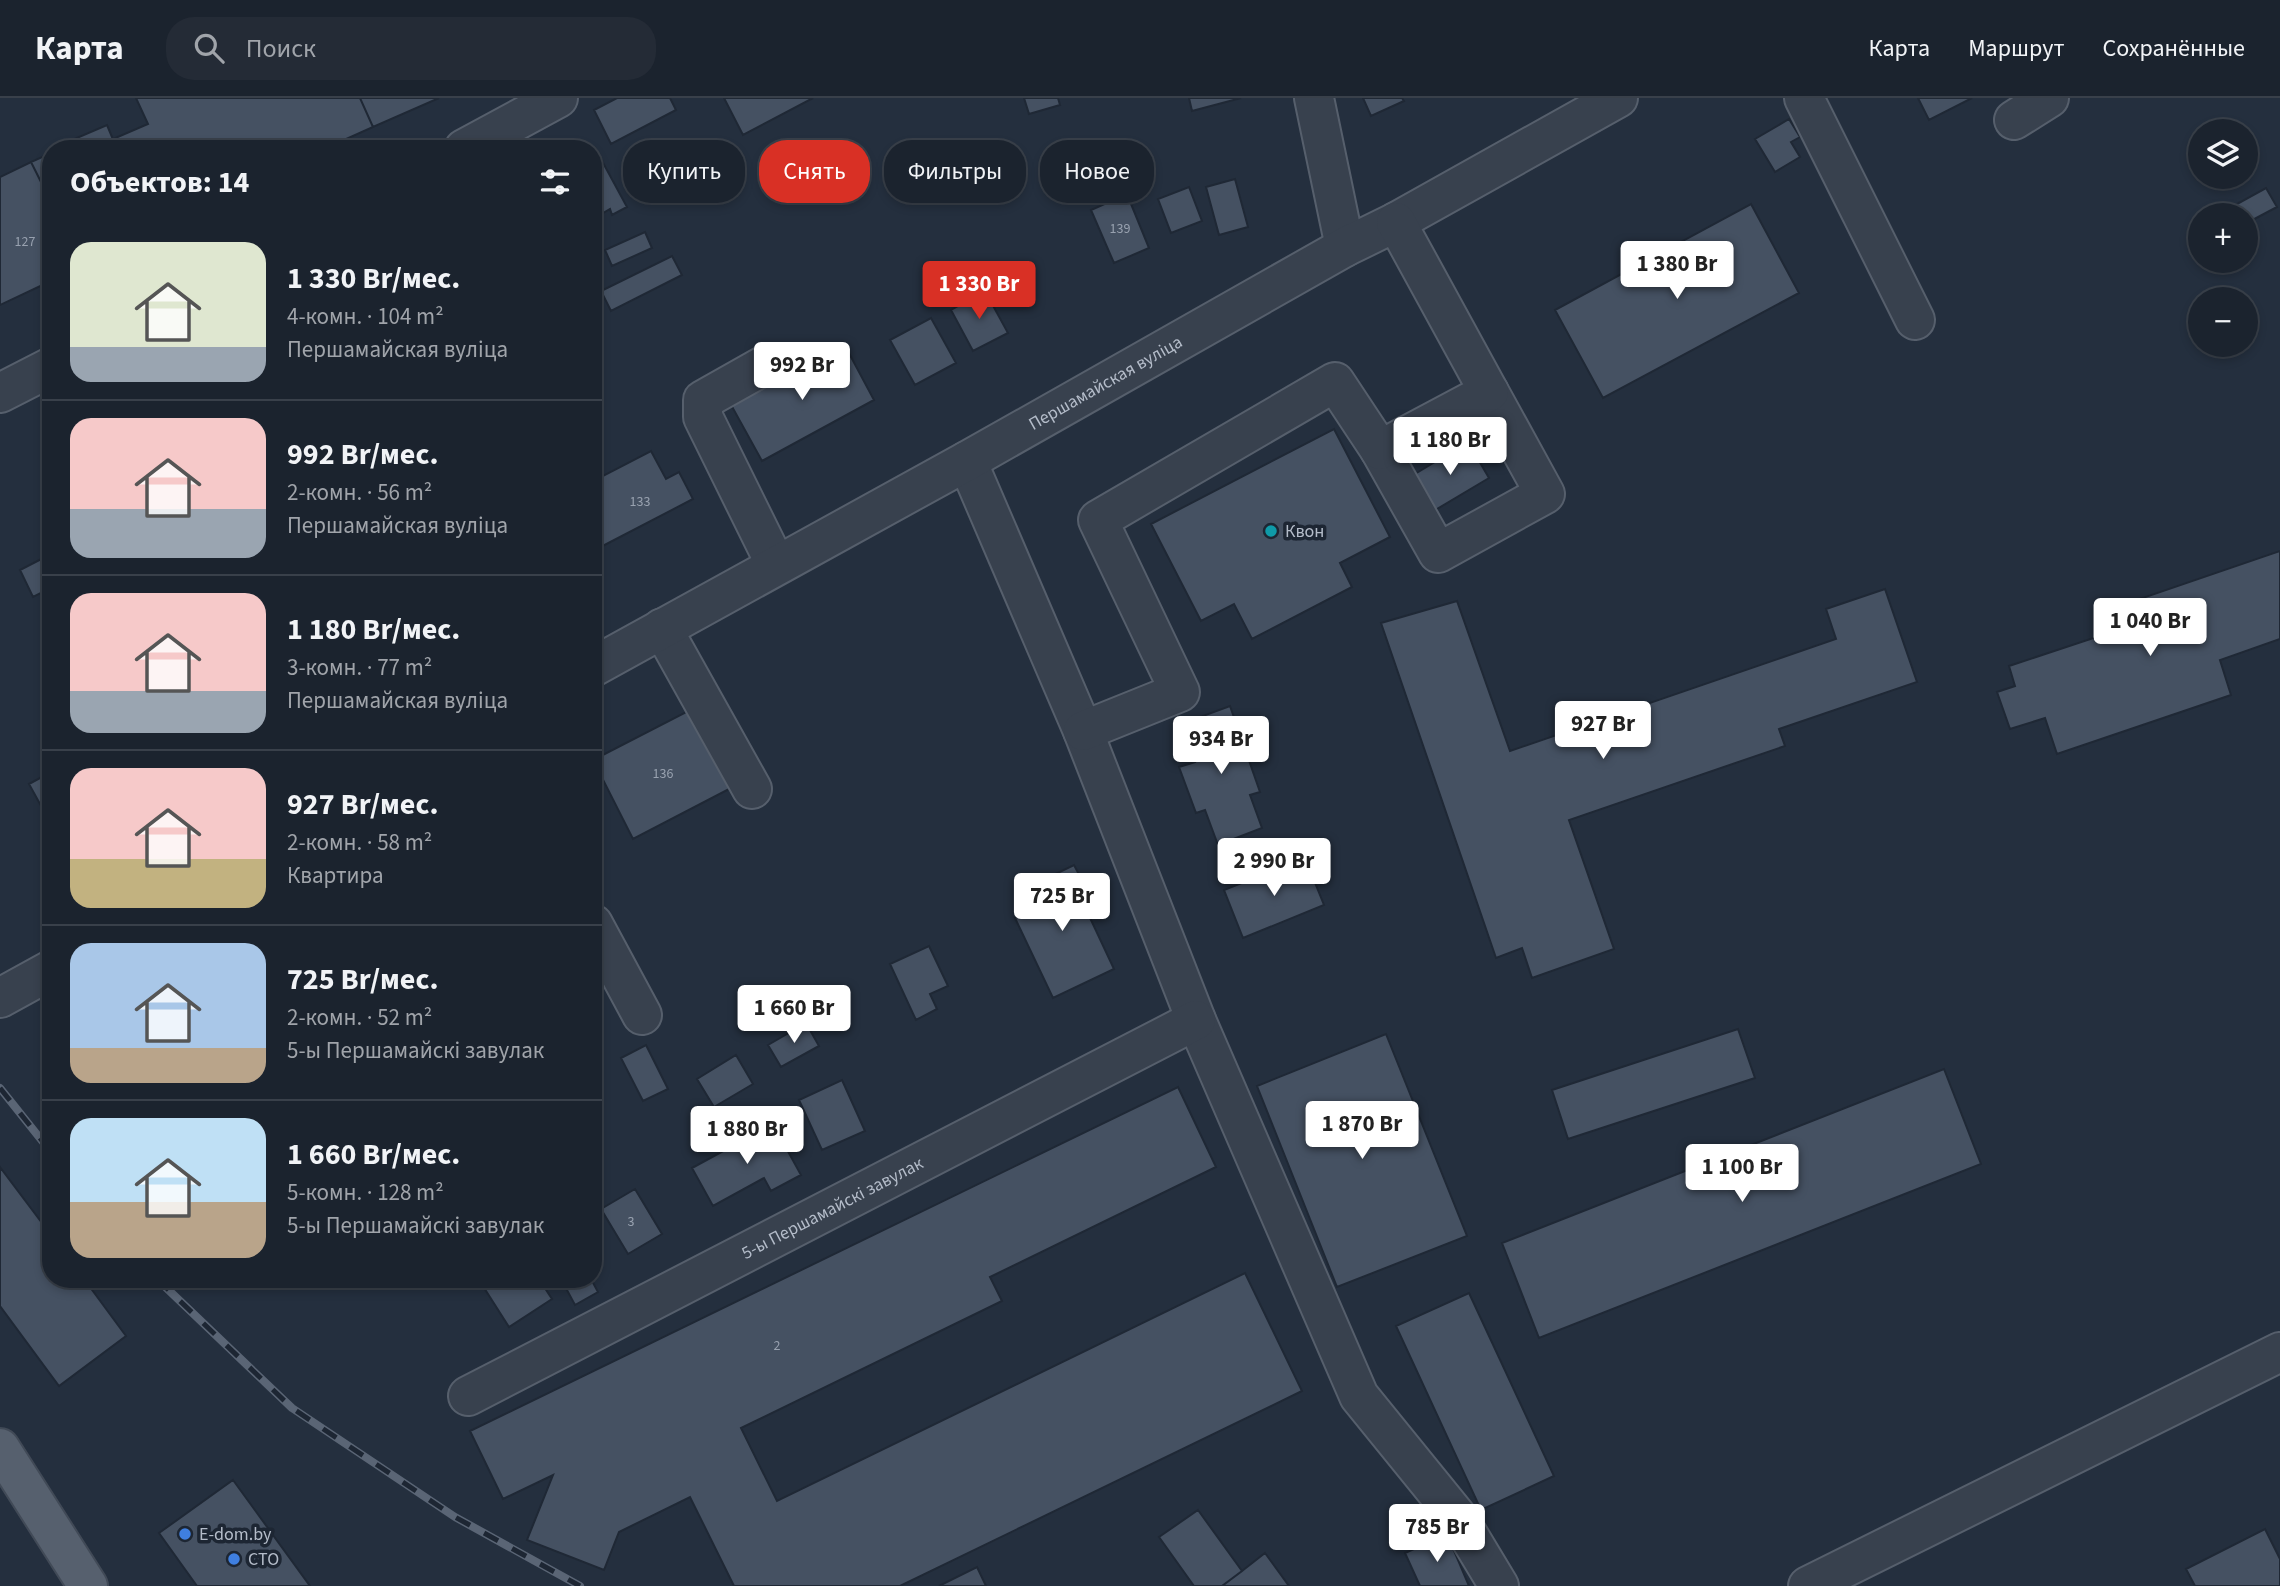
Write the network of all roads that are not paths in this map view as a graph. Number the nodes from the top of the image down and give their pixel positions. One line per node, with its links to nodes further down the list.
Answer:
1 (558, 98): 7 (street)
2 (1314, 98): 9 (street)
3 (1618, 98): 8 (street, Першамайская вуліца)
4 (1804, 98): 10 (street)
5 (2049, 98): 6 (street)
6 (2014, 120)
7 (481, 140)
8 (1396, 222): 9 (street, Першамайская вуліца); 13 (street)
9 (1345, 247): 16 (street, Першамайская вуліца)
10 (1915, 320)
11 (765, 365): 17 (street)
12 (42, 372): 14 (street)
13 (1489, 392): 15 (street); 15 (street)
14 (0, 393)
15 (1380, 450): 20 (street)
16 (967, 461): 17 (street, Першамайская вуліца); 20 (street)
17 (776, 565): 18 (street, Першамайская вуліца)
18 (662, 628): 19 (street, Першамайская вуліца); 21 (street)
19 (602, 662)
20 (1083, 731): 26 (street)
21 (752, 789)
22 (602, 941): 25 (street)
23 (42, 973): 24 (street)
24 (3, 986)
25 (642, 1015)
26 (1196, 1020): 28 (street, 5-ы Першамайскі завулак); 31 (street)
27 (2280, 1352): 32 (street)
28 (468, 1396)
29 (0, 1448): 30 (main road)
30 (88, 1586)
31 (1499, 1586)
32 (1808, 1586)

